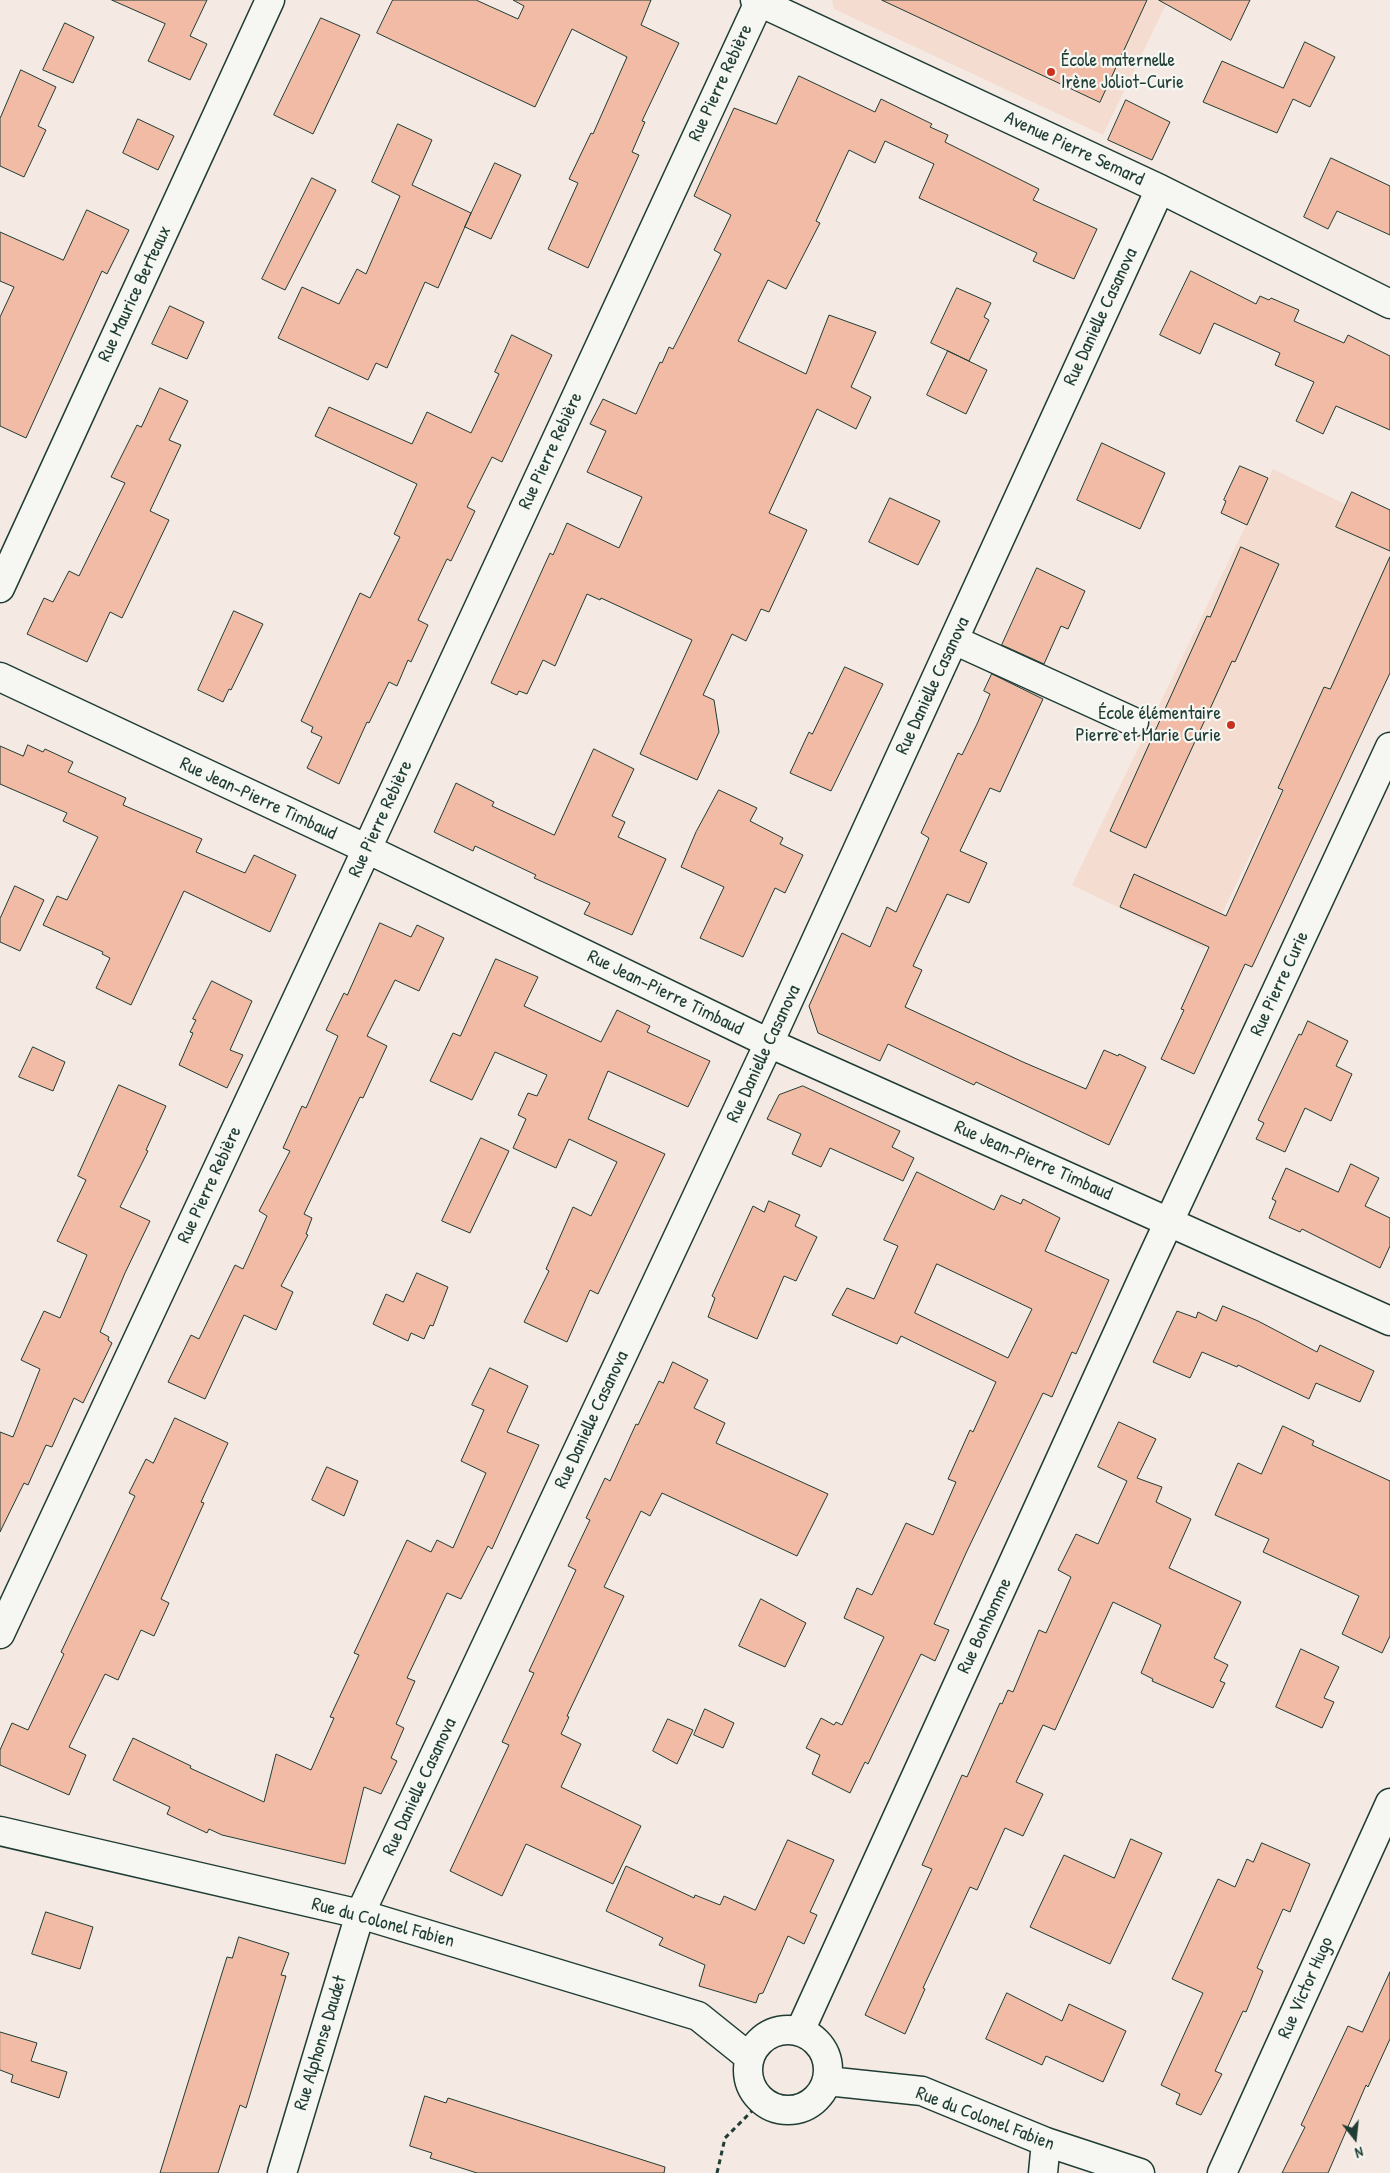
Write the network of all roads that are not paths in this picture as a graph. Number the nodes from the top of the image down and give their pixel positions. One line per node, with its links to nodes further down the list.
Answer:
1 (270, 0): 5 (street, Rue Maurice Berteaux)
2 (758, 0): 3 (street, Avenue Pierre Semard); 10 (street, Rue Pierre Rebière)
3 (1160, 189): 4 (street, Avenue Pierre Semard); 6 (street, Rue Danielle Casanova)
4 (1390, 304)
5 (0, 588)
6 (954, 640): 8 (street); 11 (street, Rue Danielle Casanova)
7 (0, 677): 10 (street, Rue Jean-Pierre Timbaud)
8 (1134, 722)
9 (1390, 747): 12 (street, Rue Pierre Curie)
10 (367, 850): 11 (street, Rue Jean-Pierre Timbaud); 14 (street, Rue Pierre Rebière)
11 (769, 1043): 12 (street, Rue Jean-Pierre Timbaud); 17 (street, Rue Danielle Casanova)
12 (1170, 1221): 13 (street, Rue Jean-Pierre Timbaud); 18 (street, Rue Bonhomme)
13 (1390, 1321)
14 (0, 1634)
15 (1390, 1803): 25 (street, Rue Victor Hugo)
16 (0, 1831): 17 (street, Rue du Colonel Fabien)
17 (360, 1914): 19 (street, Rue du Colonel Fabien); 22 (street, Rue Alphonse Daudet)
18 (800, 2031): 19 (street); 20 (street)
19 (749, 2058): 20 (street)
20 (827, 2081): 21 (street, Rue du Colonel Fabien)
21 (1046, 2142): 23 (street); 24 (street, Rue du Colonel Fabien)
22 (282, 2173)
23 (1043, 2173)
24 (1140, 2173)
25 (1222, 2173)

